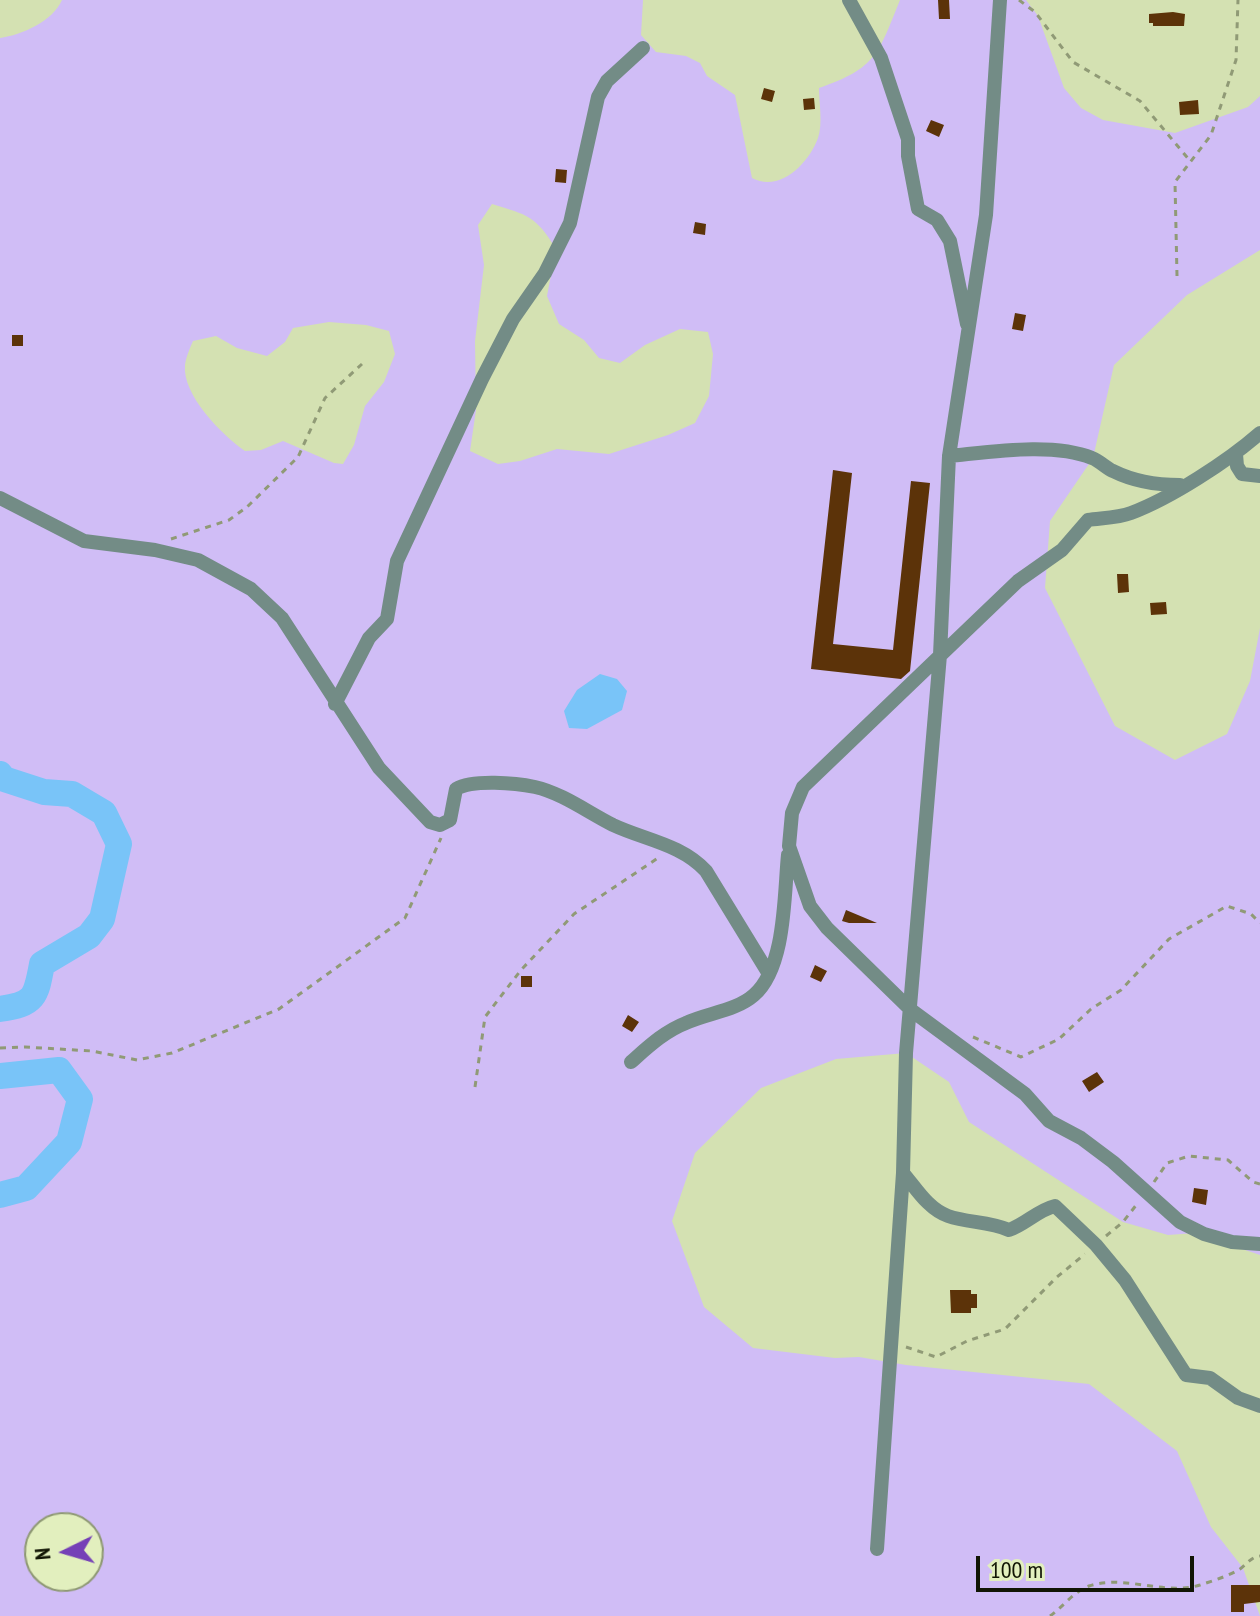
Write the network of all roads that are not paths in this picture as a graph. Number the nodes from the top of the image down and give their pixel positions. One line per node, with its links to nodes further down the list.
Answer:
1 (849, 0): 4 (street)
2 (1000, 0): 4 (street)
3 (643, 48): 12 (street)
4 (968, 332): 7 (street)
5 (1260, 433): 6 (street)
6 (1236, 454): 8 (street); 9 (street)
7 (949, 456): 9 (street); 11 (street)
8 (1260, 476)
9 (1185, 485): 11 (street)
10 (0, 498): 12 (street)
11 (940, 655): 13 (street); 15 (street)
12 (335, 704): 14 (street)
13 (789, 846): 14 (street); 15 (street)
14 (769, 974): 16 (street)
15 (911, 1010): 17 (street); 18 (street)
16 (631, 1062)
17 (903, 1173): 19 (street); 20 (street)
18 (1260, 1244)
19 (1260, 1406)
20 (877, 1549)

